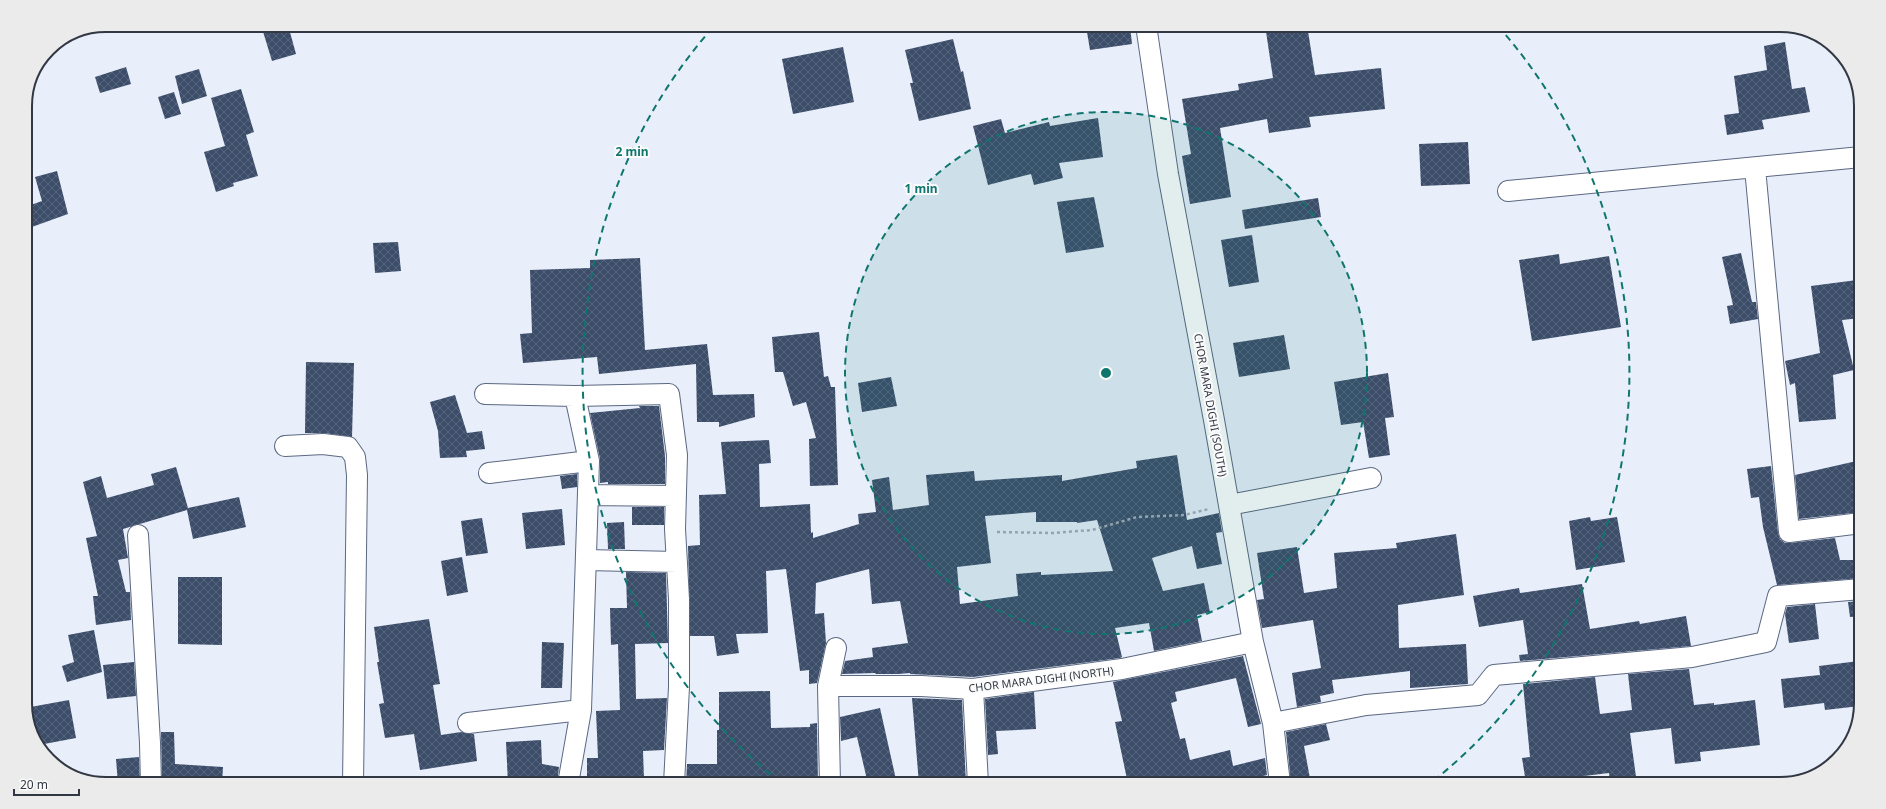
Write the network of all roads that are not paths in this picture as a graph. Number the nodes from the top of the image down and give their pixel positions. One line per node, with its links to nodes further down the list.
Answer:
1 (1147, 32): 13 (street, CHOR MARA DIGHI (SOUTH))
2 (1854, 158): 3 (street)
3 (1755, 168): 4 (street); 14 (street)
4 (1508, 191)
5 (485, 394): 6 (street)
6 (575, 396): 8 (street); 12 (street)
7 (285, 446): 27 (street)
8 (589, 461): 9 (street); 11 (street)
9 (490, 473)
10 (1371, 478): 13 (street)
11 (588, 495): 12 (street); 16 (street)
12 (676, 496): 17 (street)
13 (1229, 505): 19 (street, CHOR MARA DIGHI (SOUTH))
14 (1854, 524)
15 (138, 534): 26 (street)
16 (586, 560): 17 (street); 23 (street)
17 (677, 562): 29 (street)
18 (1854, 590): 24 (street)
19 (1253, 642): 22 (street, CHOR MARA DIGHI (NORTH)); 24 (street, CHOR MARA DIGHI (SOUTH))
20 (836, 648): 21 (street)
21 (828, 686): 22 (street, CHOR MARA DIGHI (NORTH)); 30 (street)
22 (973, 689): 31 (street)
23 (581, 710): 25 (street); 28 (street)
24 (1273, 722): 32 (street, CHOR MARA DIGHI (SOUTH))
25 (468, 723)
26 (151, 777)
27 (353, 777)
28 (569, 777)
29 (674, 777)
30 (830, 777)
31 (978, 777)
32 (1279, 777)

